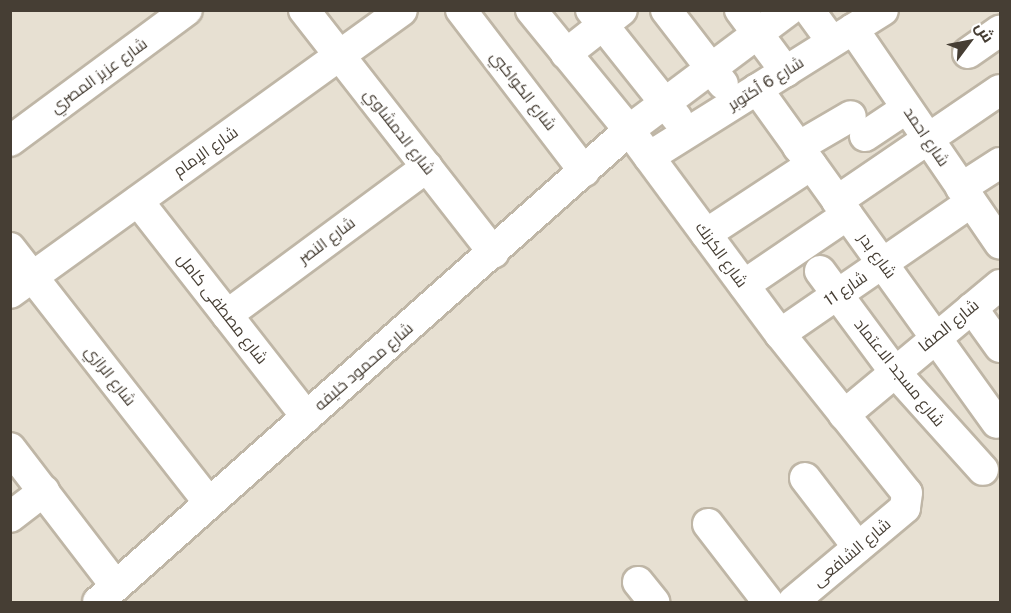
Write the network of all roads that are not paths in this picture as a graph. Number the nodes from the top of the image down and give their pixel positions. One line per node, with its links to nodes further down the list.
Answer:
1 (187, 10): 26 (street, شارع عزيز المصري)
2 (304, 10): 16 (street, شارع الدمشاوي)
3 (402, 10): 16 (street, شارع الإمام)
4 (461, 10): 31 (street, شارع الكواكبي)
5 (531, 10): 15 (street, شارع الكرنك)
6 (666, 10): 17 (street, شارع بدر)
7 (789, 10): 12 (street, شارع محمود خليفه)
8 (809, 10): 11 (street, شارع احمد)
9 (986, 10): 13 (street)
10 (605, 15): 15 (street); 21 (street)
11 (863, 21): 18 (street, شارع 6 أكتوبر); 22 (street, شارع احمد)
12 (749, 22): 17 (street, شارع محمود خليفه); 18 (street)
13 (1000, 30): 14 (street)
14 (968, 53)
15 (566, 54): 23 (street, شارع الكرنك)
16 (340, 57): 30 (street, شارع الدمشاوي); 32 (street, شارع الإمام)
17 (711, 69): 20 (street, شارع بدر); 21 (street, شارع محمود خليفه)
18 (786, 72): 20 (street, شارع 6 أكتوبر)
19 (1000, 90): 25 (street)
20 (747, 96): 24 (street, شارع 6 أكتوبر); 27 (street, شارع بدر)
21 (665, 103): 23 (street, شارع محمود خليفه); 24 (street)
22 (907, 108): 25 (street, شارع احمد); 27 (street)
23 (629, 130): 28 (street, شارع الكرنك); 31 (street, شارع محمود خليفه)
24 (688, 132): 28 (street, شارع 6 أكتوبر)
25 (928, 139): 33 (street); 34 (street, شارع احمد)
26 (10, 141)
27 (805, 156): 33 (street, شارع بدر); 35 (street)
28 (649, 157): 35 (street, شارع الكرنك)
29 (1000, 163): 34 (street, شارع 11)
30 (427, 167): 37 (street, شارع الدمشاوي); 44 (street, شارع النصر)
31 (584, 171): 37 (street, شارع محمود خليفه)
32 (138, 201): 40 (street, شارع الإمام); 44 (street, شارع مصطفى كامل)
33 (842, 208): 38 (street, شارع بدر); 41 (street)
34 (984, 215): 38 (street, شارع 11)
35 (706, 234): 41 (street, شارع الكرنك)
36 (10, 248): 40 (street, شارع الرازي)
37 (494, 253): 50 (street, شارع محمود خليفه)
38 (882, 264): 39 (street, شارع 11); 46 (street, شارع بدر)
39 (829, 283): 45 (street, شارع 11); 48 (street, شارع مسجد الاعتماد)
40 (21, 285): 57 (street, شارع الرازي)
41 (744, 285): 45 (street, شارع الكرنك)
42 (1000, 285): 43 (street, شارع الصفا)
43 (972, 308): 46 (street, شارع الصفا); 47 (street)
44 (227, 315): 50 (street, شارع مصطفى كامل)
45 (780, 334): 49 (street, شارع الكرنك)
46 (935, 337): 48 (street, شارع الصفا); 51 (street, شارع بدر)
47 (1000, 347)
48 (894, 371): 49 (street, شارع الصفا); 53 (street, شارع مسجد الاعتماد)
49 (844, 415): 56 (street, شارع الكرنك)
50 (307, 417): 57 (street, شارع محمود خليفه)
51 (997, 423)
52 (10, 448): 55 (street)
53 (983, 470)
54 (805, 478): 60 (street)
55 (44, 491): 58 (street); 61 (street)
56 (908, 501): 60 (street, شارع الشافعى)
57 (209, 503): 61 (street, شارع محمود خليفه)
58 (14, 508)
59 (708, 524): 62 (street)
60 (858, 548): 63 (street, شارع الشافعى)
61 (107, 594)
62 (768, 603)
63 (793, 603)

